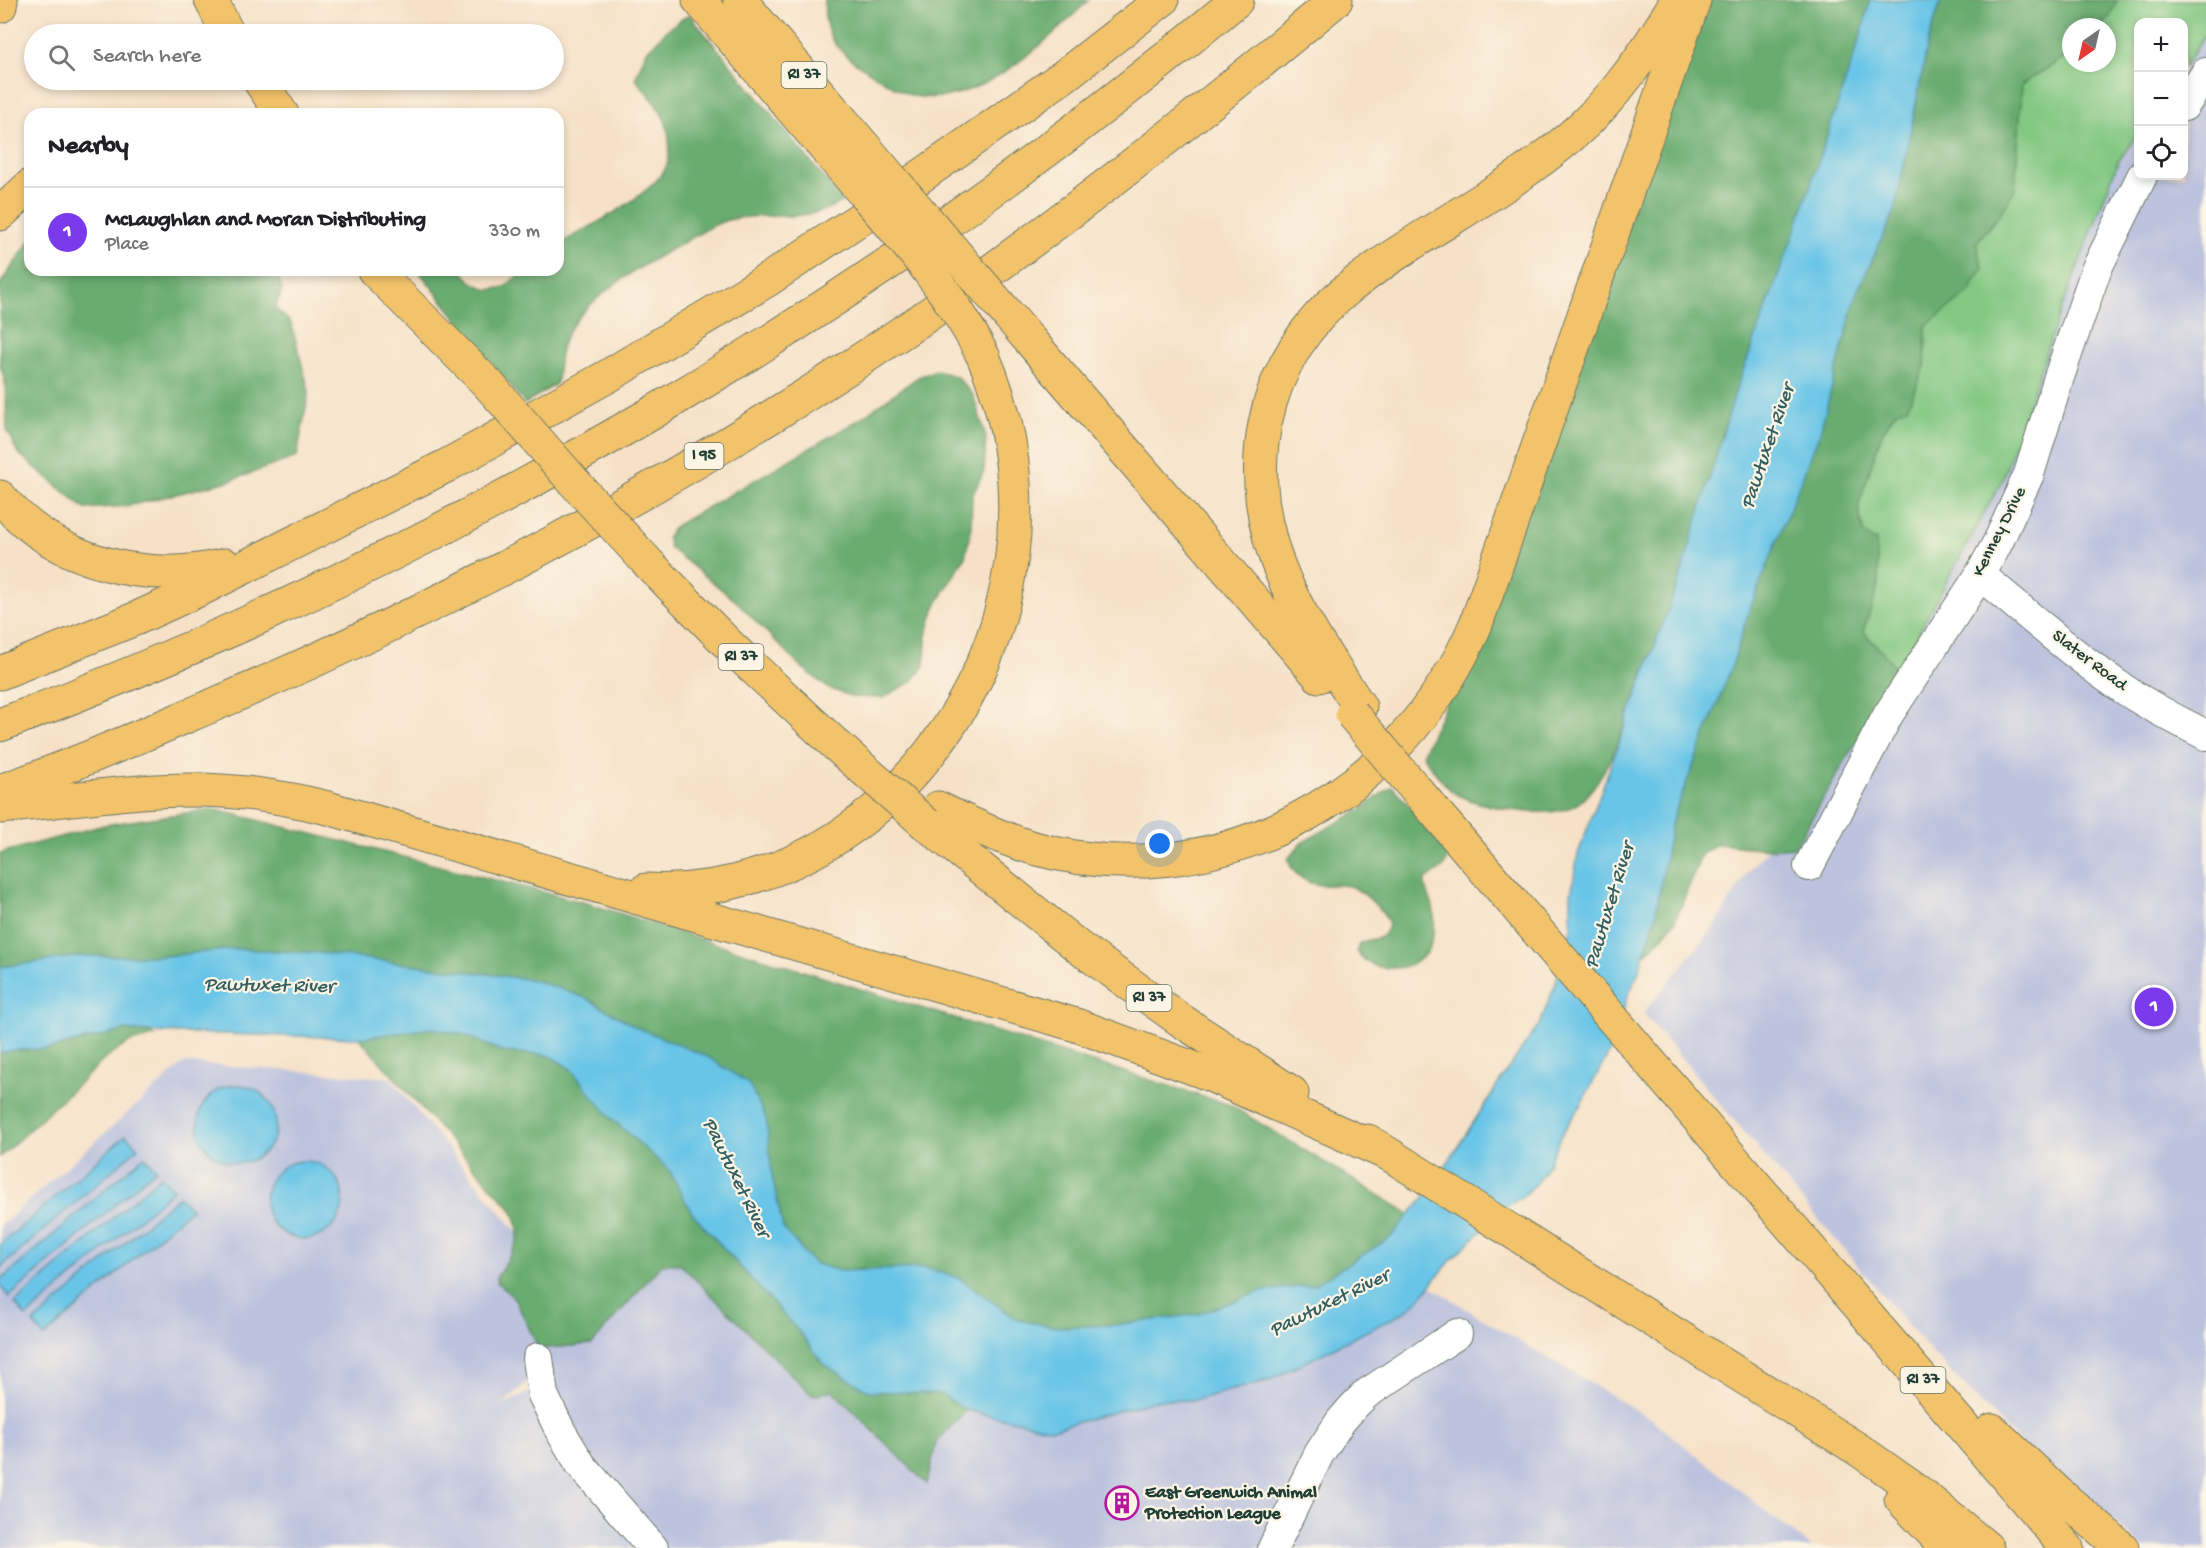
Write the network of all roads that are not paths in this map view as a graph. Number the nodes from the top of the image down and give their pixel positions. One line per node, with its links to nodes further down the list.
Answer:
1 (2, 0): 12 (highway)
2 (211, 0): 13 (highway)
3 (699, 0): 19 (highway)
4 (740, 0): 19 (highway, RI 37)
5 (766, 0): 19 (highway)
6 (1124, 0): 18 (highway)
7 (1162, 0): 18 (highway)
8 (1238, 0): 31 (highway)
9 (1336, 0): 33 (highway, I 95)
10 (1677, 0): 30 (highway)
11 (1694, 0): 35 (highway)
12 (0, 6)
13 (223, 24)
14 (2206, 73): 16 (street)
15 (266, 90): 17 (highway)
16 (2188, 100)
17 (278, 108)
18 (981, 133): 27 (highway)
19 (855, 160): 30 (highway, RI 37, bridge); 37 (highway, bridge)
20 (2140, 180): 28 (street, Kenney Drive)
21 (24, 192): 22 (highway)
22 (0, 214)
23 (380, 276): 25 (highway)
24 (402, 276): 25 (highway, RI 37)
25 (489, 385): 35 (highway, RI 37, bridge)
26 (0, 497): 27 (highway)
27 (295, 541): 29 (highway)
28 (1980, 575): 32 (street, Slater Road); 36 (street, Kenney Drive)
29 (0, 673)
30 (1356, 711): 39 (highway, RI 37, bridge)
31 (0, 725)
32 (2205, 731)
33 (0, 791)
34 (0, 807): 37 (highway)
35 (932, 816): 38 (highway, RI 37)
36 (1809, 866)
37 (582, 882): 38 (highway)
38 (1386, 1153): 42 (highway, RI 37)
39 (1778, 1211): 47 (highway, RI 37); 48 (highway)
40 (1457, 1334): 44 (street)
41 (538, 1358): 43 (street)
42 (1825, 1428): 45 (highway); 46 (highway, RI 37)
43 (653, 1548)
44 (1273, 1548)
45 (1947, 1548)
46 (1987, 1548)
47 (2067, 1548)
48 (2122, 1548)

